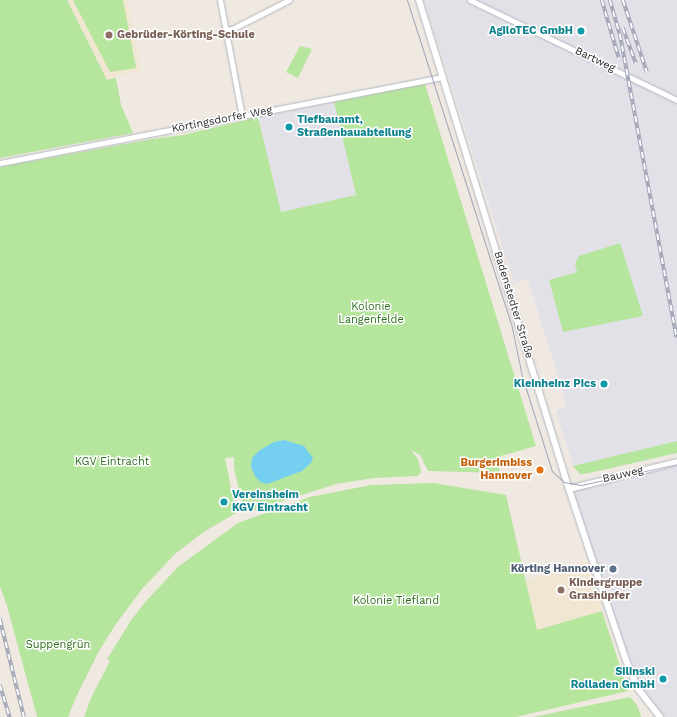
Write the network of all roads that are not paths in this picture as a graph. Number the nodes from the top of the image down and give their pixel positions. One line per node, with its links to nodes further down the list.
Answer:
1 (220, 0): 5 (street)
2 (289, 0): 5 (street)
3 (419, 0): 6 (street, Badenstedter Straße)
4 (470, 0): 7 (street, Bartweg)
5 (225, 30): 8 (street)
6 (443, 77): 8 (street, Körtingsdorfer Weg); 11 (street, Badenstedter Straße)
7 (677, 100)
8 (242, 116): 9 (street, Körtingsdorfer Weg)
9 (0, 163)
10 (677, 462): 11 (street, Bauweg)
11 (569, 489): 12 (street, Badenstedter Straße)
12 (660, 717)

